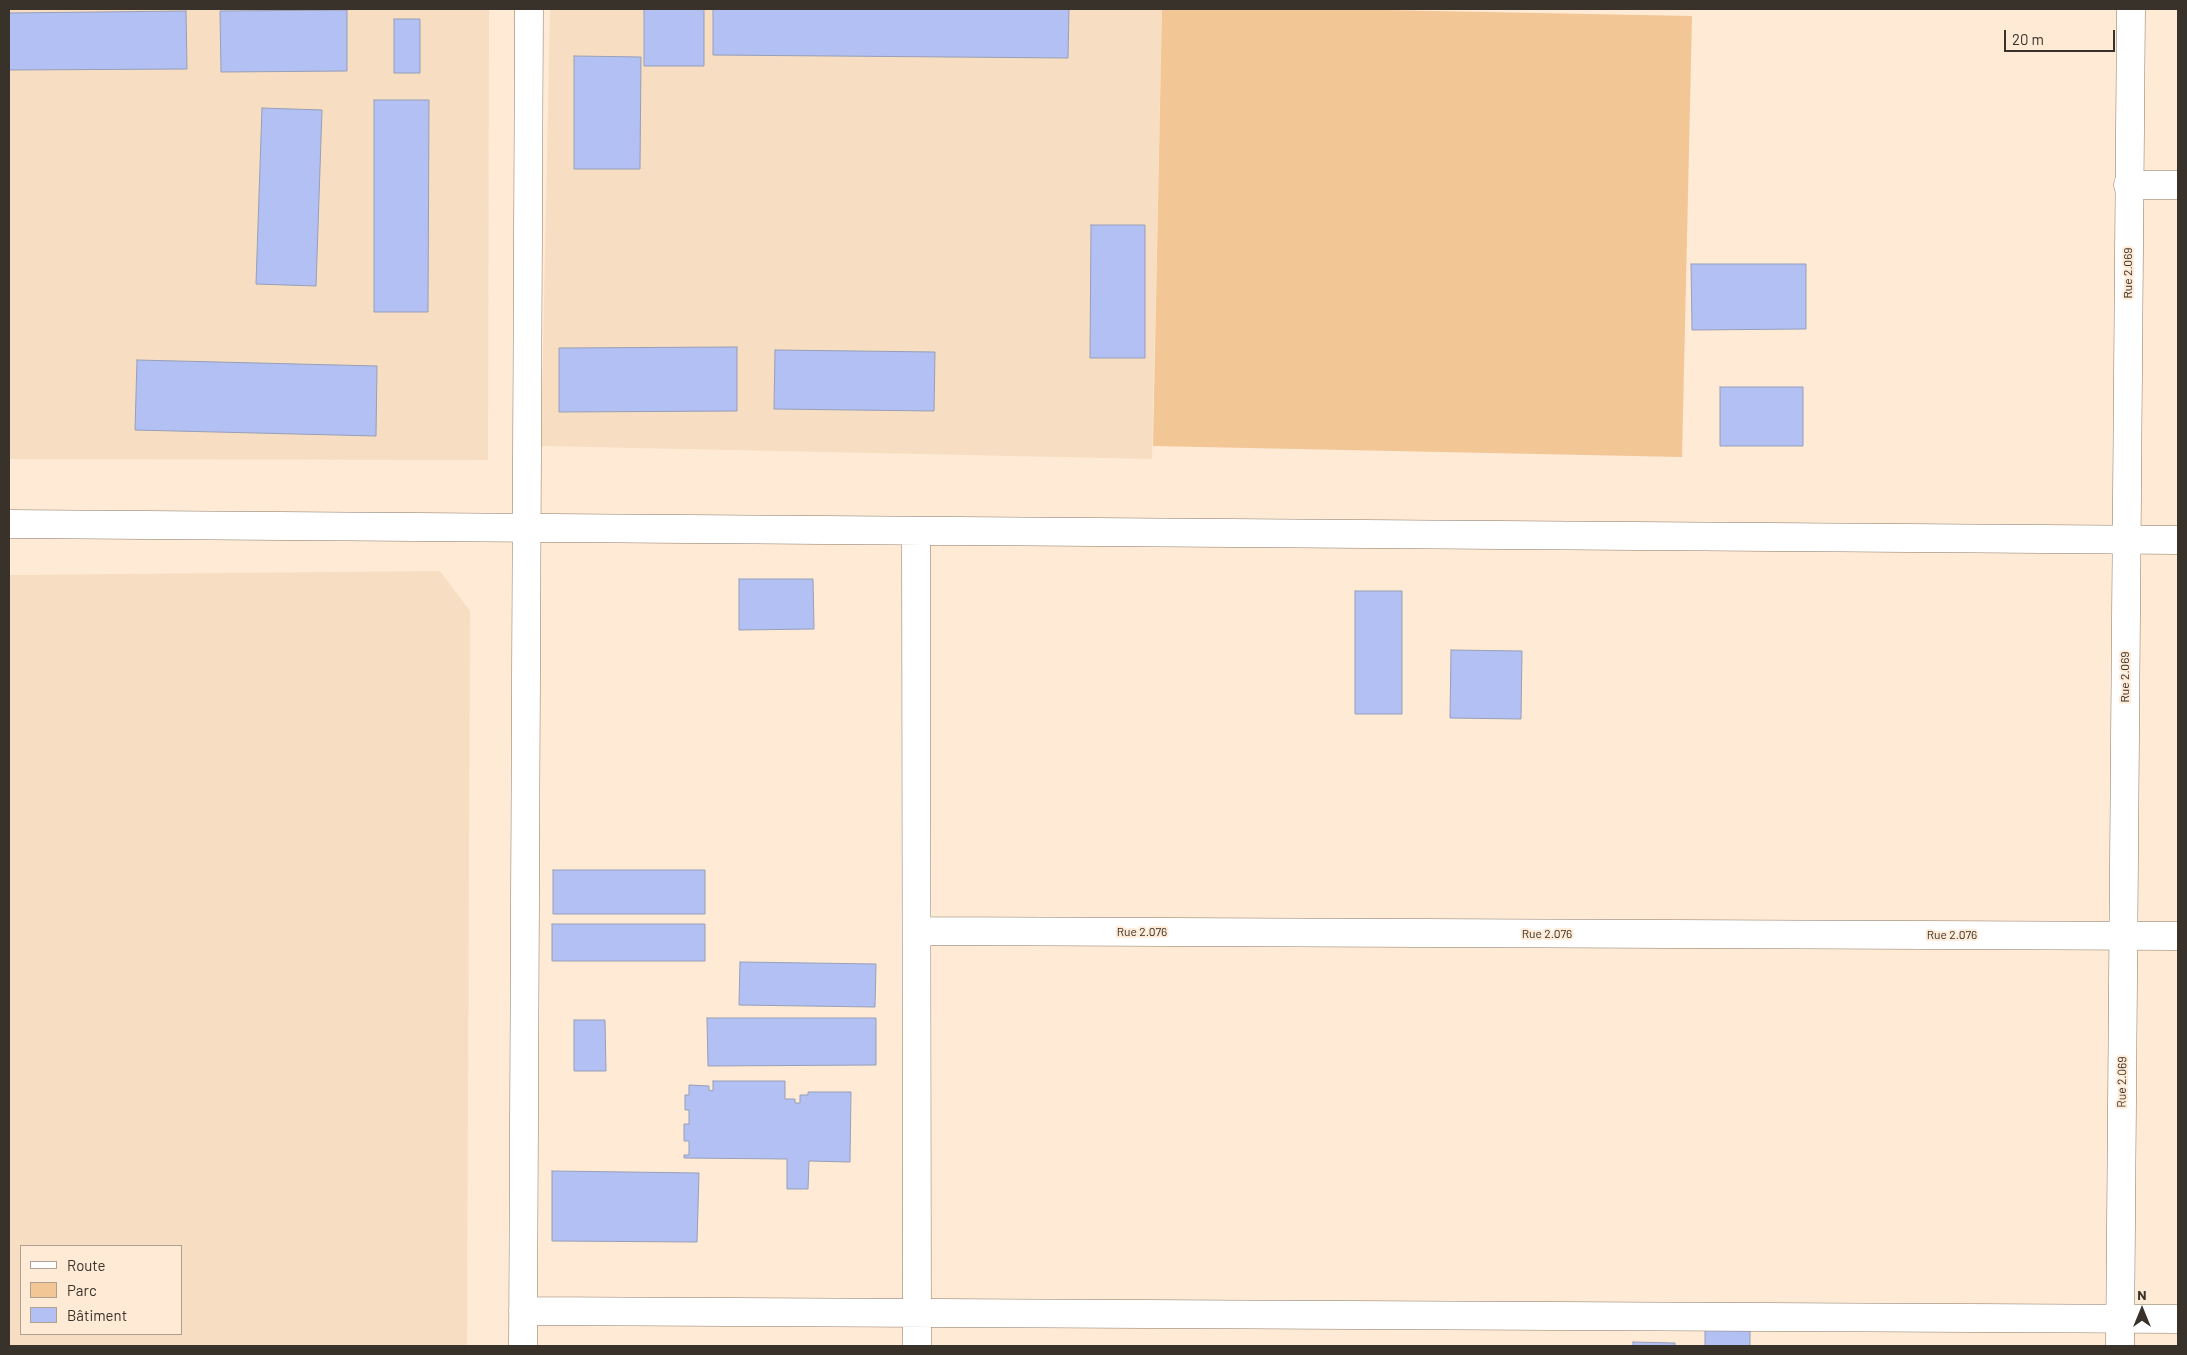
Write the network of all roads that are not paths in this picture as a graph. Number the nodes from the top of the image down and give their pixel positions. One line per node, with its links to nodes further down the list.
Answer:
1 (529, 9): 6 (street)
2 (2131, 9): 3 (street, Rue 2.069)
3 (2128, 185): 4 (street); 8 (street, Rue 2.069)
4 (2178, 185)
5 (9, 524): 6 (street)
6 (527, 528): 7 (street); 13 (street)
7 (916, 531): 8 (street); 10 (street)
8 (2126, 540): 9 (street); 11 (street, Rue 2.069)
9 (2178, 540)
10 (916, 931): 11 (street, Rue 2.076); 14 (street)
11 (2124, 936): 12 (street, Rue 2.076); 15 (street, Rue 2.069)
12 (2178, 936)
13 (523, 1311): 14 (street); 17 (street)
14 (916, 1312): 15 (street); 18 (street)
15 (2120, 1319): 16 (street); 19 (street, Rue 2.069)
16 (2178, 1319)
17 (523, 1346)
18 (917, 1346)
19 (2120, 1346)

